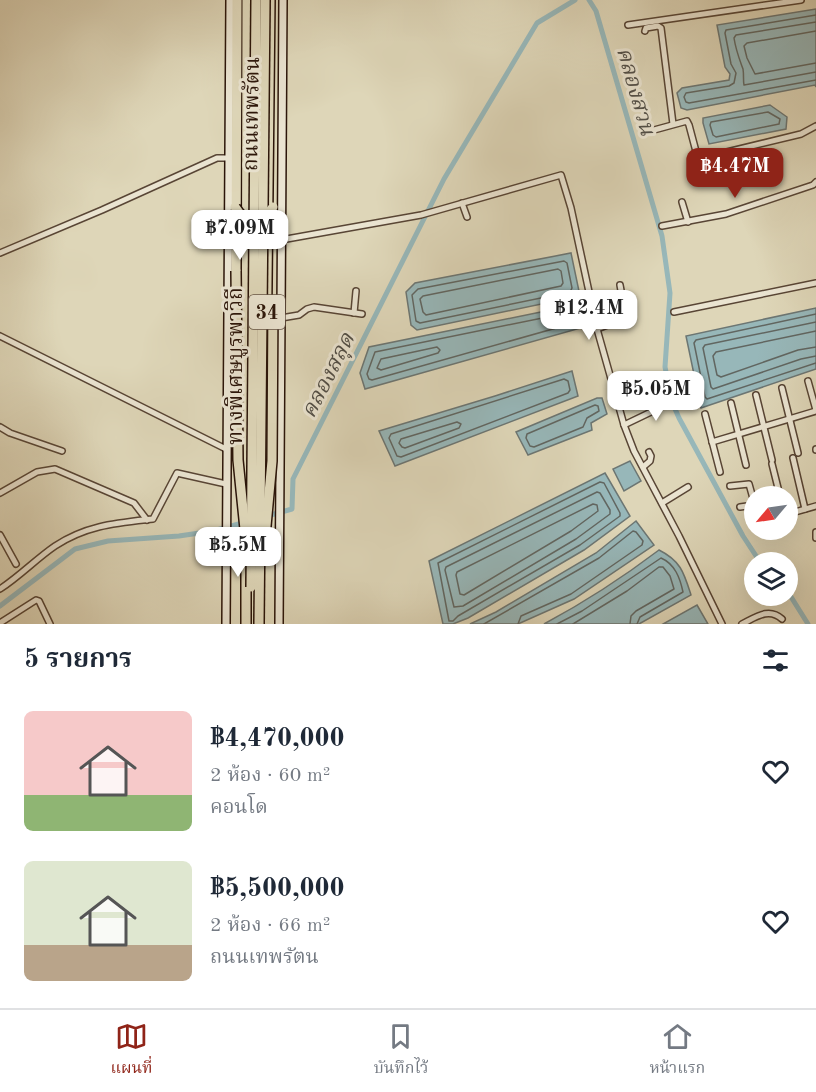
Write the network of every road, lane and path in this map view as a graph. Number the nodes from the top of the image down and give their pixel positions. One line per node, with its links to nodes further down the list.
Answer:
1 (230, 0): 15 (main road, ถนนเทพรัตน / 34)
2 (237, 0): 21 (highway)
3 (248, 0): 83 (highway, ถนนเทพรัตน / 34)
4 (256, 0): 75 (highway, ทางพิเศษบูรพาวิถี, bridge)
5 (265, 0): 75 (highway, ทางพิเศษบูรพาวิถี, bridge)
6 (270, 0): 85 (highway, ถนนเทพรัตน / 34)
7 (276, 0): 22 (highway)
8 (283, 0): 26 (main road, ถนนเทพรัตน / 34)
9 (801, 0): 10 (street)
10 (628, 25)
11 (645, 31): 12 (street)
12 (673, 124): 14 (street); 16 (street)
13 (816, 126): 16 (street)
14 (643, 133)
15 (228, 158): 27 (street); 50 (main road, ถนนเทพรัตน / 34)
16 (698, 159): 17 (street)
17 (696, 177)
18 (816, 182): 24 (street)
19 (682, 202): 24 (street)
20 (462, 203): 23 (street); 26 (street); 35 (street)
21 (235, 207): 22 (highway, bridge); 75 (highway, bridge)
22 (273, 207): 75 (highway, bridge)
23 (467, 218)
24 (688, 222): 25 (street)
25 (662, 226)
26 (282, 240): 34 (main road, ถนนเทพรัตน / 34)
27 (0, 253)
28 (816, 283): 31 (street)
29 (620, 285): 35 (street)
30 (356, 291): 32 (street)
31 (674, 312)
32 (354, 313): 33 (street); 34 (street)
33 (362, 314)
34 (281, 318): 86 (main road, ถนนเทพรัตน / 34)
35 (597, 328): 45 (street)
36 (0, 336): 50 (street)
37 (808, 381): 42 (street)
38 (782, 388): 44 (street)
39 (756, 395): 47 (street)
40 (655, 400): 45 (street)
41 (731, 403): 48 (street)
42 (816, 411): 44 (street)
43 (705, 414): 49 (street)
44 (790, 419): 47 (street); 53 (street)
45 (624, 425): 56 (street)
46 (0, 427): 51 (street)
47 (765, 427): 48 (street); 61 (street)
48 (739, 434): 49 (street); 55 (street)
49 (712, 442): 57 (street)
50 (226, 449): 58 (main road, ถนนเทพรัตน / 34)
51 (62, 451)
52 (649, 452): 56 (street)
53 (798, 453)
54 (793, 458): 68 (street)
55 (746, 465)
56 (643, 467): 64 (street)
57 (720, 472)
58 (226, 484): 70 (street); 82 (main road, ถนนเทพรัตน / 34)
59 (730, 486): 60 (street)
60 (750, 486)
61 (778, 486)
62 (688, 487): 64 (street)
63 (0, 493): 70 (street)
64 (662, 503): 87 (street)
65 (744, 506): 67 (street)
66 (816, 506): 68 (street)
67 (740, 507)
68 (806, 509): 69 (street)
69 (798, 511)
70 (147, 520): 76 (street)
71 (816, 532): 73 (street)
72 (0, 535): 74 (street)
73 (816, 538)
74 (16, 564)
75 (255, 587): 83 (highway, ทางพิเศษบูรพาวิถี); 84 (highway, ทางพิเศษบูรพาวิถี, bridge)
76 (0, 589)
77 (10, 617): 79 (street); 80 (street); 81 (street)
78 (782, 619): 88 (street)
79 (0, 623)
80 (14, 624)
81 (50, 624)
82 (226, 624)
83 (248, 624)
84 (259, 624)
85 (263, 624)
86 (279, 624)
87 (722, 624)
88 (742, 624)

